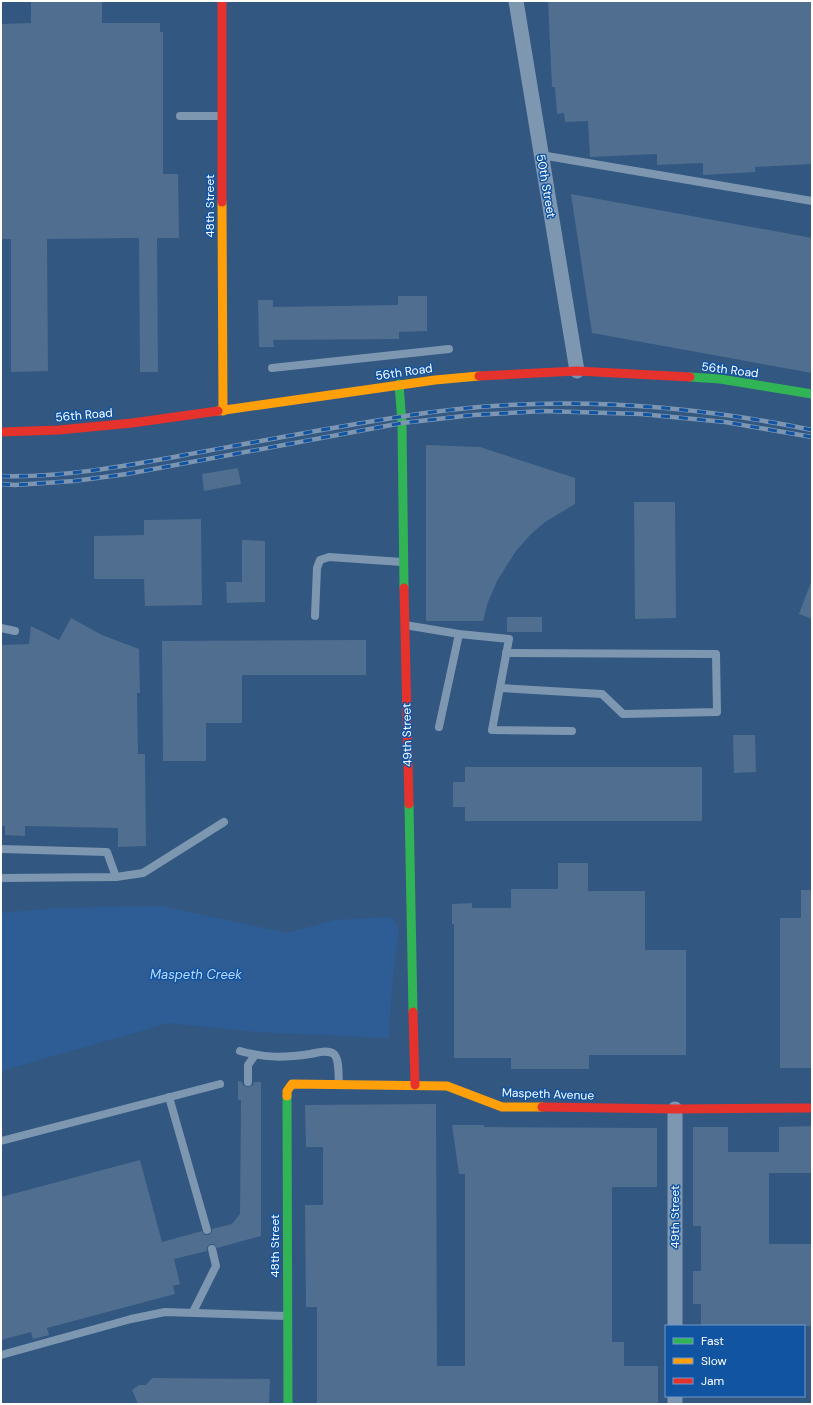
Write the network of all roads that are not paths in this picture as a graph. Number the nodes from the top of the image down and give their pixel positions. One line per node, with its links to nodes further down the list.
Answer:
1 (222, 1): 4 (main road, 48th Street)
2 (516, 1): 5 (street, 50th Street)
3 (180, 116): 4 (lane)
4 (222, 116): 12 (main road, 48th Street)
5 (541, 155): 6 (lane); 9 (street, 50th Street)
6 (812, 201)
7 (449, 349): 8 (lane)
8 (272, 368)
9 (577, 371): 10 (main road, 56th Road); 11 (main road, 56th Road)
10 (400, 384): 12 (main road, 56th Road); 14 (main road, 49th Street)
11 (812, 394)
12 (223, 411): 13 (main road, 56th Road)
13 (1, 432)
14 (403, 562): 15 (lane); 16 (main road, 49th Street)
15 (315, 616)
16 (405, 625): 19 (lane); 33 (main road, 49th Street)
17 (1, 628): 18 (lane)
18 (15, 631)
19 (459, 634): 20 (lane); 22 (lane)
20 (506, 653): 21 (lane); 21 (lane)
21 (500, 688): 23 (lane)
22 (439, 727)
23 (572, 731)
24 (224, 822): 26 (lane)
25 (1, 849): 26 (lane)
26 (116, 877): 27 (lane)
27 (1, 878)
28 (240, 1051): 29 (lane)
29 (255, 1055): 30 (lane); 32 (lane)
30 (248, 1082)
31 (220, 1084): 35 (lane)
32 (339, 1085): 33 (main road, Maspeth Avenue); 34 (main road, Maspeth Avenue)
33 (415, 1085): 37 (main road, Maspeth Avenue)
34 (288, 1087): 42 (main road, 48th Street)
35 (169, 1097): 38 (lane); 39 (lane)
36 (812, 1108): 37 (main road, Maspeth Avenue)
37 (674, 1109): 43 (street, 49th Street)
38 (1, 1141)
39 (207, 1230)
40 (212, 1249): 41 (lane)
41 (193, 1312): 42 (lane); 44 (lane)
42 (288, 1316): 45 (main road, 48th Street)
43 (675, 1325)
44 (1, 1355)
45 (288, 1404)

